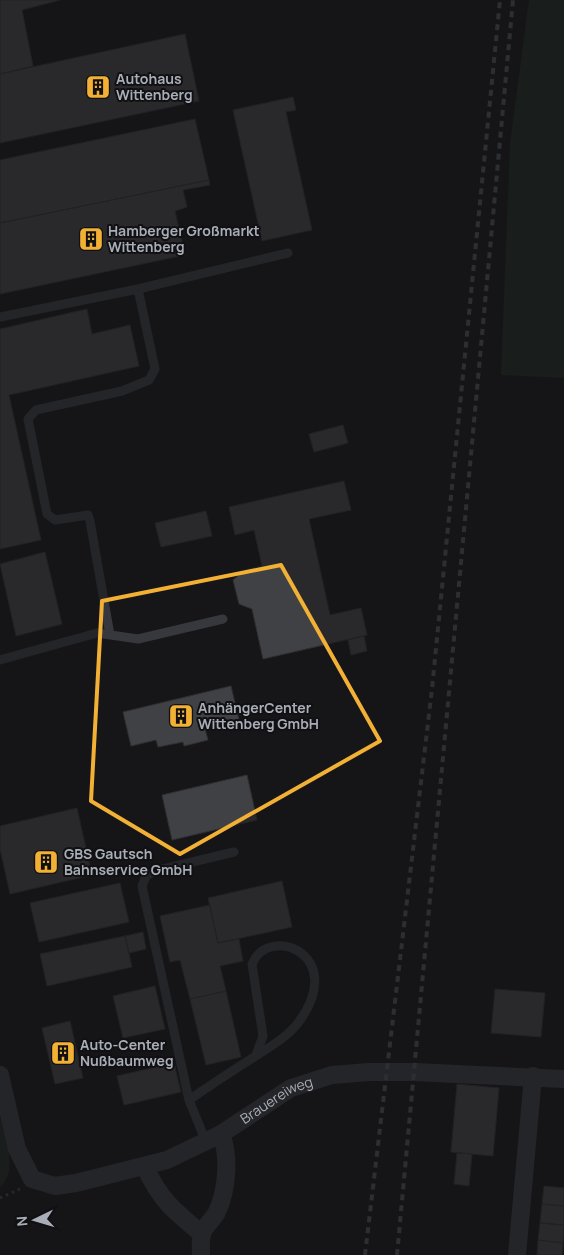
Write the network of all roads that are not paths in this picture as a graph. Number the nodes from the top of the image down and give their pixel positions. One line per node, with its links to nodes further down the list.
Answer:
1 (288, 253): 2 (lane)
2 (138, 289): 3 (lane); 5 (lane)
3 (0, 317)
4 (223, 619): 5 (lane)
5 (110, 635): 6 (lane)
6 (0, 660)
7 (234, 852): 12 (lane)
8 (256, 1055): 8 (lane); 12 (lane)
9 (0, 1075): 14 (street, Brauereiweg)
10 (533, 1076): 11 (street, Brauereiweg); 13 (street, Brauereiweg); 17 (street)
11 (564, 1079)
12 (188, 1100): 13 (lane)
13 (214, 1138): 14 (street, Brauereiweg); 15 (street)
14 (145, 1167): 15 (street)
15 (202, 1234): 16 (street)
16 (201, 1255)
17 (517, 1255)

